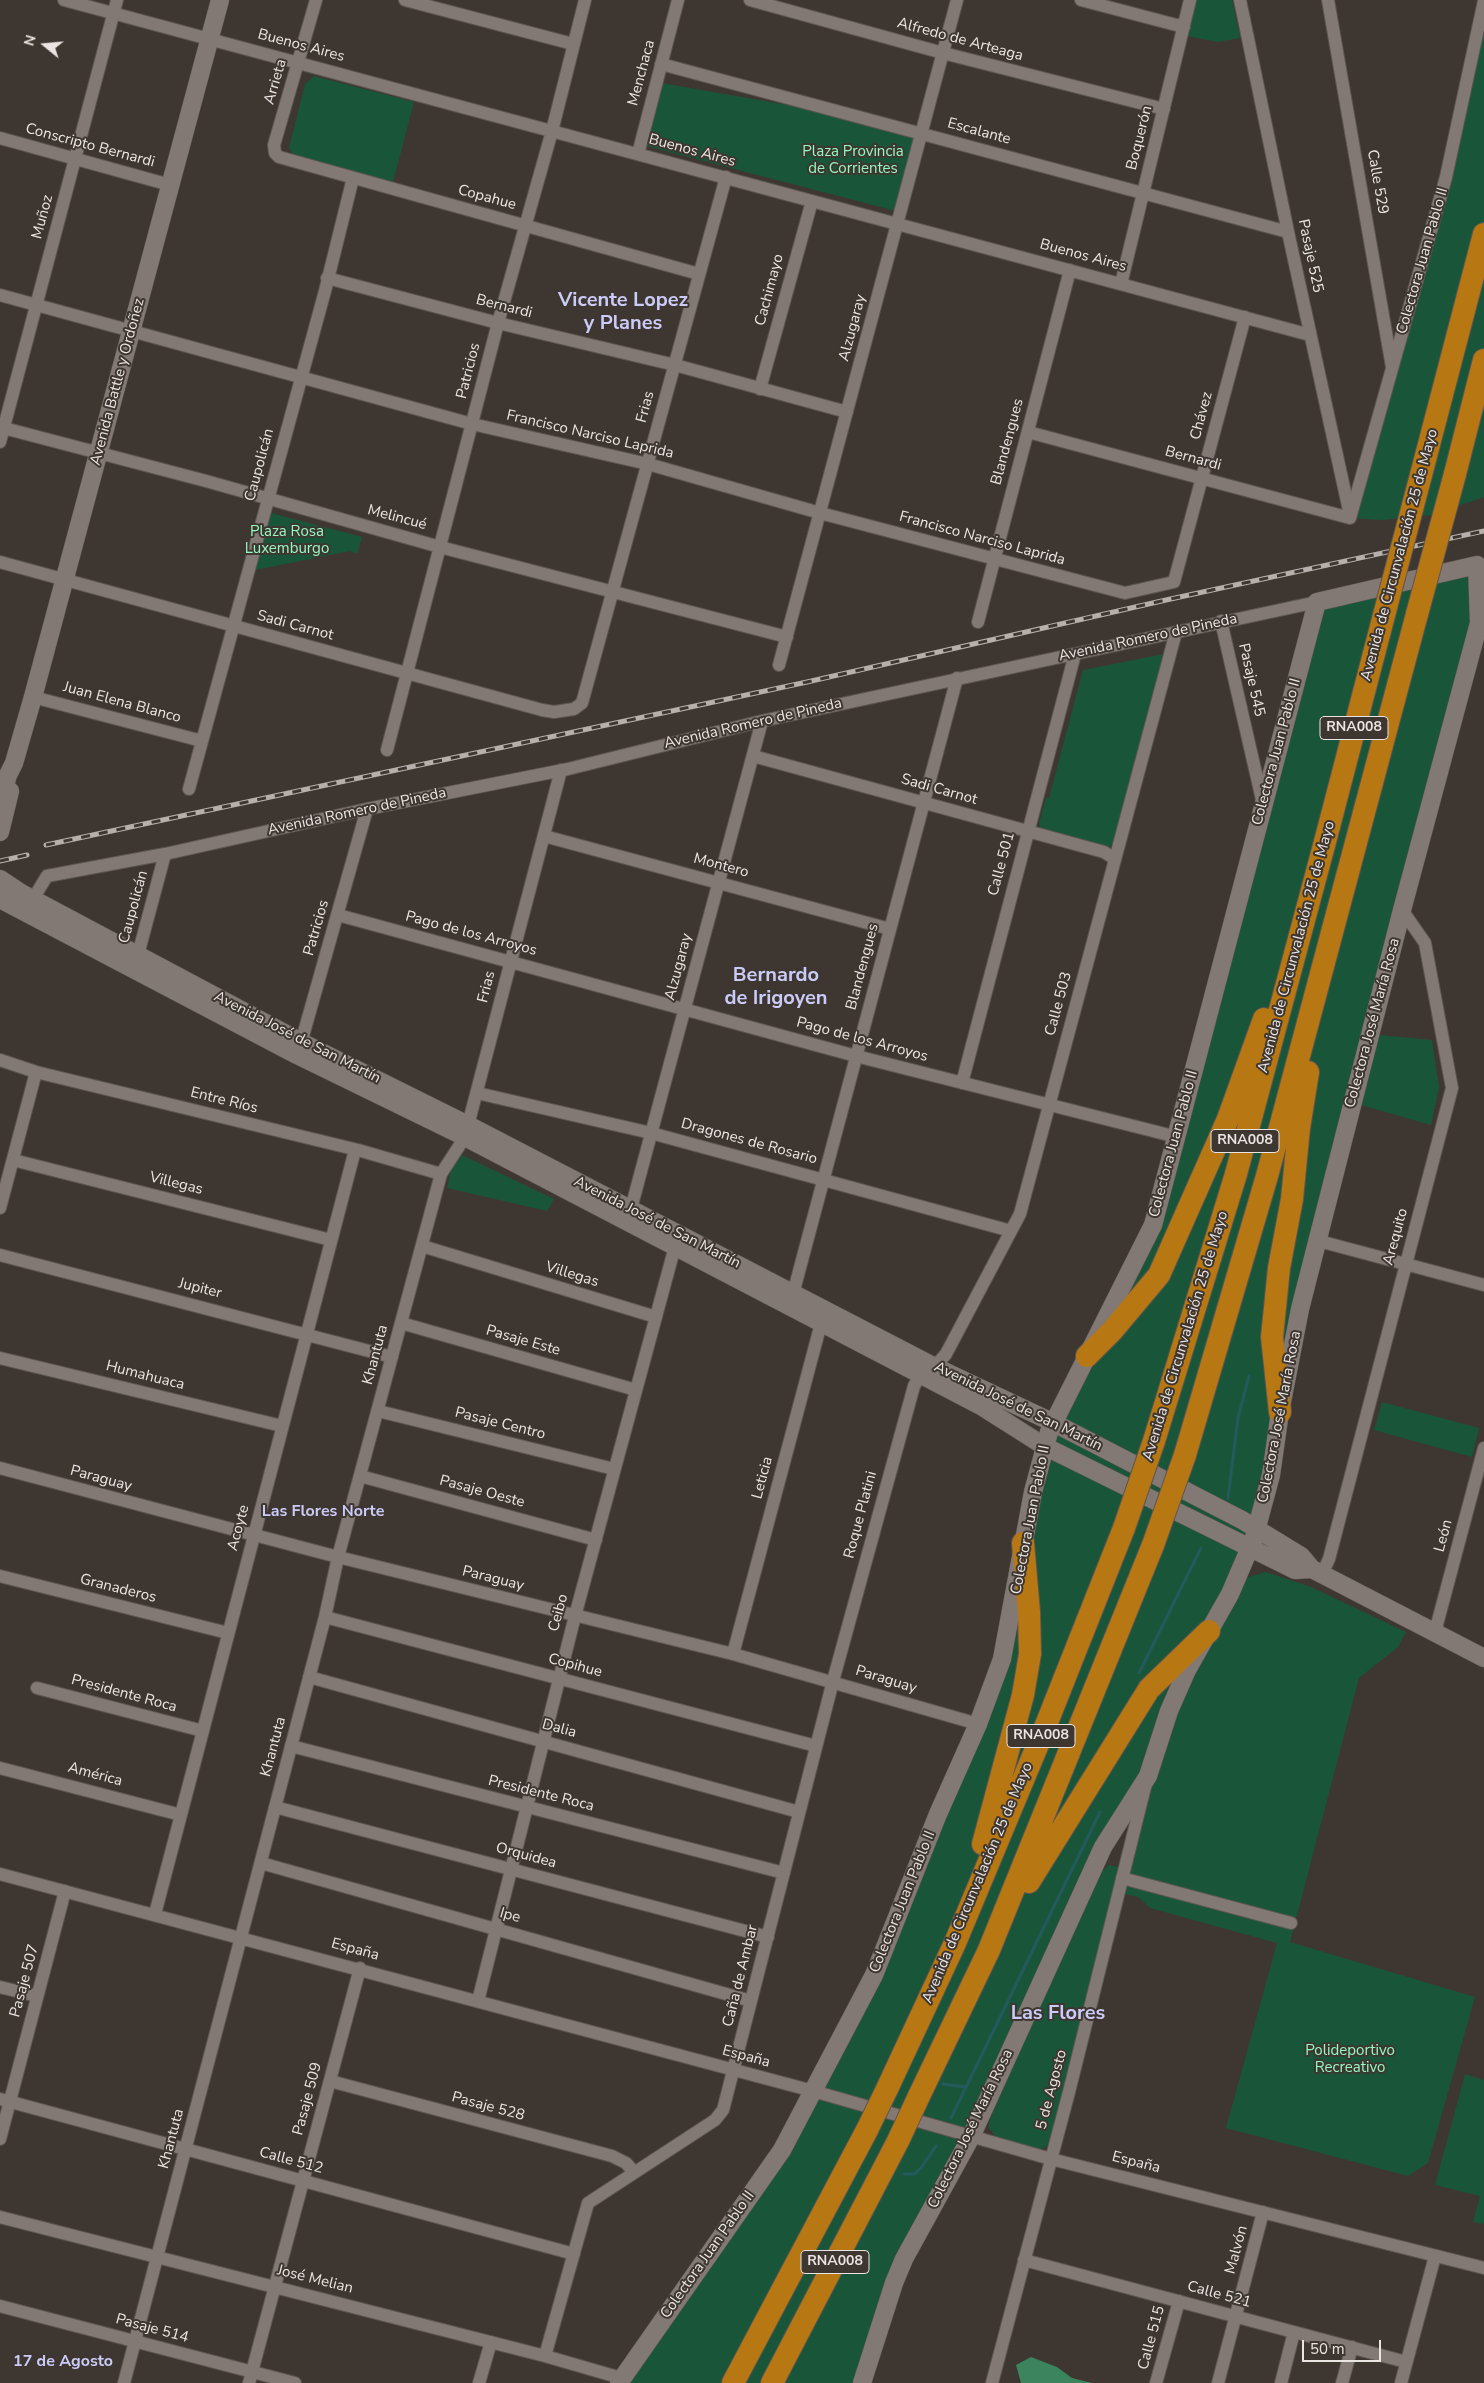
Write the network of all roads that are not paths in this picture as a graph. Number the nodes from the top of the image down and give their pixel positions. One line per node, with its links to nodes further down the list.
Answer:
1 (64, 0): 15 (street, Buenos Aires)
2 (117, 0): 15 (street, Muñoz)
3 (220, 0): 17 (main road, Avenida Battle y Ordoñez)
4 (316, 0): 20 (street, Arrieta)
5 (405, 0): 18 (street)
6 (585, 0): 18 (street, Patricios)
7 (678, 0): 21 (street, Menchaca)
8 (750, 0): 19 (street, Alfredo de Arteaga)
9 (957, 0): 19 (street, Alzugaray)
10 (1082, 0): 16 (street)
11 (1190, 0): 16 (street, Boquerón)
12 (1240, 0): 36 (street, Pasaje 525)
13 (1328, 0): 50 (street, Calle 529)
14 (1484, 1): 50 (street, Colectora Juan Pablo II)
15 (113, 14): 17 (street, Buenos Aires); 28 (street, Muñoz)
16 (1184, 28): 22 (street, Boquerón)
17 (210, 38): 20 (street, Buenos Aires); 31 (main road, Avenida Battle y Ordoñez)
18 (573, 44): 23 (street, Patricios)
19 (943, 53): 22 (street, Alfredo de Arteaga); 24 (street, Alzugaray)
20 (299, 62): 23 (street, Buenos Aires); 26 (street, Arrieta)
21 (661, 64): 24 (street, Escalante); 27 (street, Menchaca)
22 (1164, 109): 32 (street, Boquerón)
23 (552, 131): 27 (street, Buenos Aires); 35 (street, Patricios)
24 (922, 134): 32 (street, Escalante); 34 (street, Alzugaray)
25 (0, 138): 28 (street, Conscripto Bernardi)
26 (274, 144): 30 (street, Copahue)
27 (638, 154): 29 (street, Buenos Aires)
28 (76, 160): 31 (street, Conscripto Bernardi); 43 (street, Muñoz)
29 (726, 177): 33 (street, Buenos Aires); 39 (street, Frias)
30 (353, 178): 35 (street, Copahue); 40 (street, Caupolicán)
31 (170, 185): 46 (main road, Avenida Battle y Ordoñez)
32 (1143, 194): 36 (street, Escalante); 41 (street, Boquerón)
33 (812, 200): 34 (street, Buenos Aires); 52 (street, Cachimayo)
34 (898, 224): 38 (street, Buenos Aires); 53 (street, Alzugaray)
35 (525, 226): 39 (street, Copahue); 45 (street, Patricios)
36 (1288, 232): 47 (street, Pasaje 525)
37 (1484, 234): 99 (highway, Avenida de Circunvalación 25 de Mayo / RNA008, bridge)
38 (1070, 270): 41 (street, Buenos Aires); 56 (street, Blandengues)
39 (699, 274): 49 (street, Frias)
40 (328, 278): 45 (street, Bernardi); 51 (street, Caupolicán)
41 (1121, 284): 44 (street, Buenos Aires)
42 (0, 295): 43 (street, Francisco Narciso Laprida)
43 (36, 305): 46 (street, Francisco Narciso Laprida); 55 (street, Muñoz)
44 (1245, 317): 47 (street, Buenos Aires); 60 (street, Chávez)
45 (498, 323): 49 (street, Bernardi); 54 (street, Patricios)
46 (132, 331): 51 (street, Francisco Narciso Laprida); 58 (main road, Avenida Battle y Ordoñez)
47 (1310, 334): 63 (street, Pasaje 525)
48 (1484, 360): 109 (highway, Avenida de Circunvalación 25 de Mayo / RNA008, bridge)
49 (675, 365): 52 (street, Bernardi); 59 (street, Frias)
50 (1393, 370): 63 (street, Colectora Juan Pablo II)
51 (300, 377): 54 (street, Francisco Narciso Laprida); 61 (street, Caupolicán)
52 (760, 389): 53 (street, Bernardi)
53 (847, 412): 62 (street, Alzugaray)
54 (472, 424): 59 (street, Francisco Narciso Laprida); 64 (street, Patricios)
55 (2, 428): 57 (street, Muñoz); 58 (street, Melincué)
56 (1028, 432): 60 (street, Bernardi); 65 (street, Blandengues)
57 (0, 442)
58 (98, 452): 61 (street, Melincué); 68 (main road, Avenida Battle y Ordoñez)
59 (648, 464): 62 (street, Francisco Narciso Laprida); 70 (street, Frias)
60 (1202, 478): 63 (street, Bernardi); 69 (street, Chávez)
61 (267, 500): 64 (street, Melincué); 75 (street, Caupolicán)
62 (820, 512): 65 (street, Francisco Narciso Laprida); 77 (street, Alzugaray)
63 (1350, 518)
64 (440, 547): 70 (street, Melincué); 81 (street, Patricios)
65 (994, 559): 69 (street, Francisco Narciso Laprida); 73 (street, Blandengues)
66 (0, 562): 68 (street, Sadi Carnot)
67 (1480, 563): 71 (main road, Avenida Romero de Pineda); 74 (main road, Colectora José María Rosa)
68 (64, 580): 75 (street, Sadi Carnot); 83 (main road, Avenida Battle y Ordoñez)
69 (1174, 582)
70 (612, 590): 77 (street, Melincué); 84 (street, Frias)
71 (1317, 602): 72 (street, Avenida Romero de Pineda); 94 (main road, Colectora Juan Pablo II)
72 (1221, 621): 76 (street, Avenida Romero de Pineda); 94 (street, Pasaje 545)
73 (978, 622)
74 (1479, 623): 78 (street); 106 (main road, Colectora José María Rosa)
75 (232, 626): 81 (street, Sadi Carnot); 86 (street, Caupolicán)
76 (1176, 632): 79 (street, Avenida Romero de Pineda); 101 (street, Calle 503)
77 (787, 637): 80 (street, Alzugaray)
78 (1484, 646)
79 (1075, 654): 82 (street, Avenida Romero de Pineda); 97 (street, Calle 501)
80 (779, 665)
81 (408, 673): 84 (street, Sadi Carnot); 87 (street, Patricios)
82 (957, 678): 85 (street, Avenida Romero de Pineda); 93 (street, Blandengues)
83 (33, 697): 86 (street, Juan Elena Blanco); 89 (main road, Avenida Battle y Ordoñez)
84 (582, 703)
85 (762, 721): 88 (street, Alzugaray); 90 (street, Avenida Romero de Pineda)
86 (202, 741): 91 (street, Caupolicán)
87 (387, 750)
88 (753, 756): 93 (street, Sadi Carnot); 103 (street, Alzugaray)
89 (14, 763): 92 (main road, Avenida Battle y Ordoñez); 96 (main road, Avenida Battle y Ordoñez)
90 (561, 770): 95 (street, Avenida Romero de Pineda); 98 (street, Frias)
91 (189, 789)
92 (0, 801)
93 (923, 802): 97 (street, Sadi Carnot); 108 (street, Blandengues)
94 (1263, 804): 122 (main road, Colectora Juan Pablo II)
95 (367, 809): 100 (street, Avenida Romero de Pineda); 107 (street, Patricios)
96 (0, 832)
97 (1027, 832): 101 (street, Sadi Carnot); 117 (street, Calle 501)
98 (544, 836): 103 (street, Montero); 111 (street, Frias)
99 (1326, 838): 142 (highway, RNA008); 197 (highway, Avenida de Circunvalación 25 de Mayo / RNA008, bridge)
100 (165, 854): 105 (street, Avenida Romero de Pineda); 110 (street, Caupolicán)
101 (1115, 859): 119 (street, Calle 503)
102 (0, 879): 105 (main road, Avenida José de San Martín)
103 (719, 882): 108 (street, Montero); 112 (street, Alzugaray)
104 (0, 899): 110 (main road, Avenida José de San Martín)
105 (33, 899): 110 (main road, Avenida José de San Martín)
106 (1402, 910): 132 (main road, Colectora José María Rosa); 135 (street, Arequito)
107 (338, 915): 111 (street, Pago de los Arroyos); 113 (street, Patricios)
108 (890, 928): 114 (street, Blandengues)
109 (1325, 960): 148 (highway); 198 (highway, Avenida de Circunvalación 25 de Mayo / RNA008, bridge)
110 (136, 962): 113 (main road, Avenida José de San Martín)
111 (510, 962): 112 (street, Pago de los Arroyos); 118 (street, Frias)
112 (685, 1009): 114 (street, Pago de los Arroyos); 121 (street, Alzugaray)
113 (299, 1049): 120 (main road, Avenida José de San Martín)
114 (856, 1056): 117 (street, Pago de los Arroyos); 126 (street, Blandengues)
115 (0, 1060): 116 (street, Entre Ríos)
116 (36, 1072): 123 (street, Entre Ríos); 124 (street)
117 (962, 1082): 119 (street, Pago de los Arroyos)
118 (476, 1093): 120 (street, Frias); 121 (street, Dragones de Rosario)
119 (1049, 1105): 122 (street, Pago de los Arroyos); 129 (street, Calle 503)
120 (466, 1131): 125 (street, Khantuta); 128 (main road, Avenida José de San Martín)
121 (651, 1133): 126 (street, Dragones de Rosario); 128 (street, Alzugaray)
122 (1177, 1138): 142 (main road, Colectora Juan Pablo II)
123 (354, 1150): 125 (street, Entre Ríos); 130 (street, Acoyte)
124 (13, 1160): 127 (street); 130 (street, Villegas)
125 (441, 1174): 133 (street, Khantuta)
126 (823, 1178): 129 (street, Dragones de Rosario); 137 (street, Blandengues)
127 (0, 1208)
128 (629, 1216): 131 (main road, Avenida José de San Martín)
129 (1011, 1231): 145 (street, Calle 503)
130 (331, 1240): 141 (street, Acoyte)
131 (677, 1241): 137 (main road, Avenida José de San Martín); 138 (street, Ceibo); 139 (main road, Avenida José de San Martín)
132 (1319, 1241): 135 (street); 148 (main road, Colectora José María Rosa)
133 (422, 1246): 138 (street, Villegas); 140 (street, Khantuta)
134 (0, 1255): 141 (street, Jupiter)
135 (1406, 1263): 136 (street); 162 (street, Arequito)
136 (1484, 1285)
137 (793, 1294): 139 (main road, Avenida José de San Martín)
138 (656, 1317): 146 (street, Ceibo)
139 (823, 1317): 145 (main road, Avenida José de San Martín); 169 (street, Leticia)
140 (401, 1323): 143 (street, Khantuta); 146 (street, Pasaje Este)
141 (307, 1333): 143 (street, Jupiter); 150 (street, Acoyte)
142 (1087, 1356): 149 (main road, Colectora Juan Pablo II)
143 (392, 1357): 147 (street, Khantuta)
144 (0, 1358): 150 (street, Humahuaca)
145 (926, 1371): 149 (main road, Avenida José de San Martín); 151 (main road, Avenida José de San Martín); 173 (street, Roque Platini)
146 (636, 1390): 154 (street, Ceibo)
147 (378, 1411): 154 (street, Pasaje Centro); 155 (street, Khantuta)
148 (1280, 1412): 156 (main road, Colectora José María Rosa)
149 (1054, 1423): 151 (main road, Colectora Juan Pablo II); 156 (main road, Avenida José de San Martín)
150 (282, 1426): 157 (street, Acoyte)
151 (1044, 1446): 159 (main road, Colectora Juan Pablo II); 160 (main road, Avenida José de San Martín)
152 (1484, 1448): 167 (street, León)
153 (0, 1468): 157 (street, Paraguay)
154 (614, 1469): 158 (street, Ceibo)
155 (360, 1476): 158 (street, Pasaje Oeste); 161 (street, Khantuta)
156 (1257, 1529): 160 (main road, Colectora José María Rosa); 162 (main road, Avenida José de San Martín)
157 (253, 1536): 161 (street, Paraguay); 168 (street, Acoyte)
158 (596, 1540): 164 (street, Ceibo)
159 (1023, 1544): 175 (main road, Colectora Juan Pablo II); 197 (highway)
160 (1250, 1548): 162 (main road, Avenida José de San Martín); 166 (main road, Colectora José María Rosa)
161 (338, 1558): 164 (street, Paraguay); 165 (street, Khantuta)
162 (1317, 1572): 167 (main road, Avenida José de San Martín)
163 (0, 1576): 168 (street, Granaderos)
164 (575, 1616): 169 (street, Paraguay); 172 (street, Ceibo)
165 (325, 1617): 171 (street, Khantuta); 172 (street, Copihue)
166 (1209, 1631): 181 (main road, Colectora José María Rosa); 198 (highway)
167 (1435, 1632): 170 (main road, Avenida José de San Martín)
168 (228, 1633): 176 (street, Acoyte)
169 (733, 1654): 173 (street, Paraguay)
170 (1484, 1658)
171 (309, 1677): 177 (street, Dalia); 178 (street, Khantuta)
172 (559, 1679): 177 (street, Ceibo); 179 (street, Copihue)
173 (833, 1681): 175 (street, Paraguay); 179 (street, Caña de Ambar)
174 (37, 1688): 176 (street, Presidente Roca)
175 (978, 1724): 206 (main road, Colectora Juan Pablo II)
176 (203, 1731): 185 (street, Acoyte)
177 (543, 1741): 183 (street, Ceibo); 184 (street, Dalia)
178 (291, 1746): 182 (street, Khantuta); 183 (street, Presidente Roca)
179 (816, 1746): 184 (street, Caña de Ambar)
180 (0, 1768): 185 (street, América)
181 (1148, 1776): 190 (street, 5 de Agosto); 208 (main road, Colectora José María Rosa)
182 (275, 1807): 186 (street, Khantuta); 187 (street, Orquidea)
183 (527, 1807): 187 (street, Ceibo); 188 (street, Presidente Roca)
184 (799, 1812): 188 (street, Caña de Ambar)
185 (181, 1815): 192 (street, Acoyte)
186 (261, 1863): 194 (street, Ipe); 195 (street, Khantuta)
187 (511, 1869): 194 (street, Ceibo); 196 (street, Orquidea)
188 (784, 1873): 196 (street, Caña de Ambar)
189 (0, 1874): 191 (street, España)
190 (1122, 1878): 193 (street); 211 (street, 5 de Agosto)
191 (65, 1891): 192 (street, España); 201 (street, Pasaje 507)
192 (155, 1914): 195 (street, España)
193 (1291, 1923)
194 (496, 1929): 202 (street, Ceibo); 203 (street, Ipe)
195 (241, 1937): 199 (street, España); 210 (street, Khantuta)
196 (768, 1937): 203 (street, Caña de Ambar)
197 (955, 1943): 233 (highway, Avenida de Circunvalación 25 de Mayo / RNA008, bridge)
198 (989, 1950): 237 (highway, Avenida de Circunvalación 25 de Mayo / RNA008, bridge)
199 (360, 1968): 202 (street, España); 205 (street, Pasaje 509)
200 (0, 1987): 201 (street)
201 (37, 1996): 207 (street, Pasaje 507)
202 (478, 2001): 204 (street, España)
203 (751, 2001): 204 (street, Caña de Ambar)
204 (733, 2071): 206 (street, España); 212 (street, Caña de Ambar)
205 (330, 2082): 212 (street, Pasaje 528); 213 (street, Pasaje 509)
206 (813, 2091): 208 (street, España); 232 (main road, Colectora Juan Pablo II)
207 (5, 2101): 209 (street, Pasaje 507); 210 (street, Calle 512)
208 (970, 2137): 211 (street, España); 238 (main road, Colectora José María Rosa)
209 (0, 2139)
210 (186, 2149): 213 (street, Calle 512); 218 (street, Khantuta)
211 (1051, 2159): 214 (street, España); 219 (street, 5 de Agosto)
212 (634, 2172): 216 (street, Caña de Ambar)
213 (303, 2180): 216 (street, Calle 512); 221 (street, Pasaje 509)
214 (1264, 2212): 217 (street, España); 224 (street, Malvón)
215 (0, 2217): 218 (street, José Melian)
216 (574, 2254): 229 (street, Caña de Ambar)
217 (1435, 2256): 220 (street, España); 230 (street)
218 (158, 2257): 221 (street, José Melian); 226 (street, Khantuta)
219 (1024, 2260): 222 (street, Calle 521); 239 (street, 5 de Agosto)
220 (1484, 2268)
221 (275, 2287): 227 (street, José Melian); 231 (street, Pasaje 509)
222 (1179, 2301): 224 (street, Calle 521); 240 (street, Calle 515)
223 (0, 2306): 226 (street, Pasaje 514)
224 (1236, 2316): 225 (street, Calle 521); 241 (street, Malvón)
225 (1294, 2332): 228 (street, Calle 521); 242 (street)
226 (136, 2341): 231 (street, Pasaje 514); 234 (street, Khantuta)
227 (490, 2342): 229 (street, José Melian); 236 (street)
228 (1352, 2347): 230 (street, Calle 521); 243 (street)
229 (545, 2356): 232 (street, José Melian)
230 (1406, 2362): 244 (street)
231 (250, 2377): 235 (street, Pasaje 514)
232 (620, 2381)
233 (734, 2381)
234 (124, 2383)
235 (295, 2383)
236 (479, 2383)
237 (772, 2383)
238 (862, 2383)
239 (992, 2383)
240 (1156, 2383)
241 (1218, 2383)
242 (1280, 2383)
243 (1342, 2383)
244 (1401, 2383)

